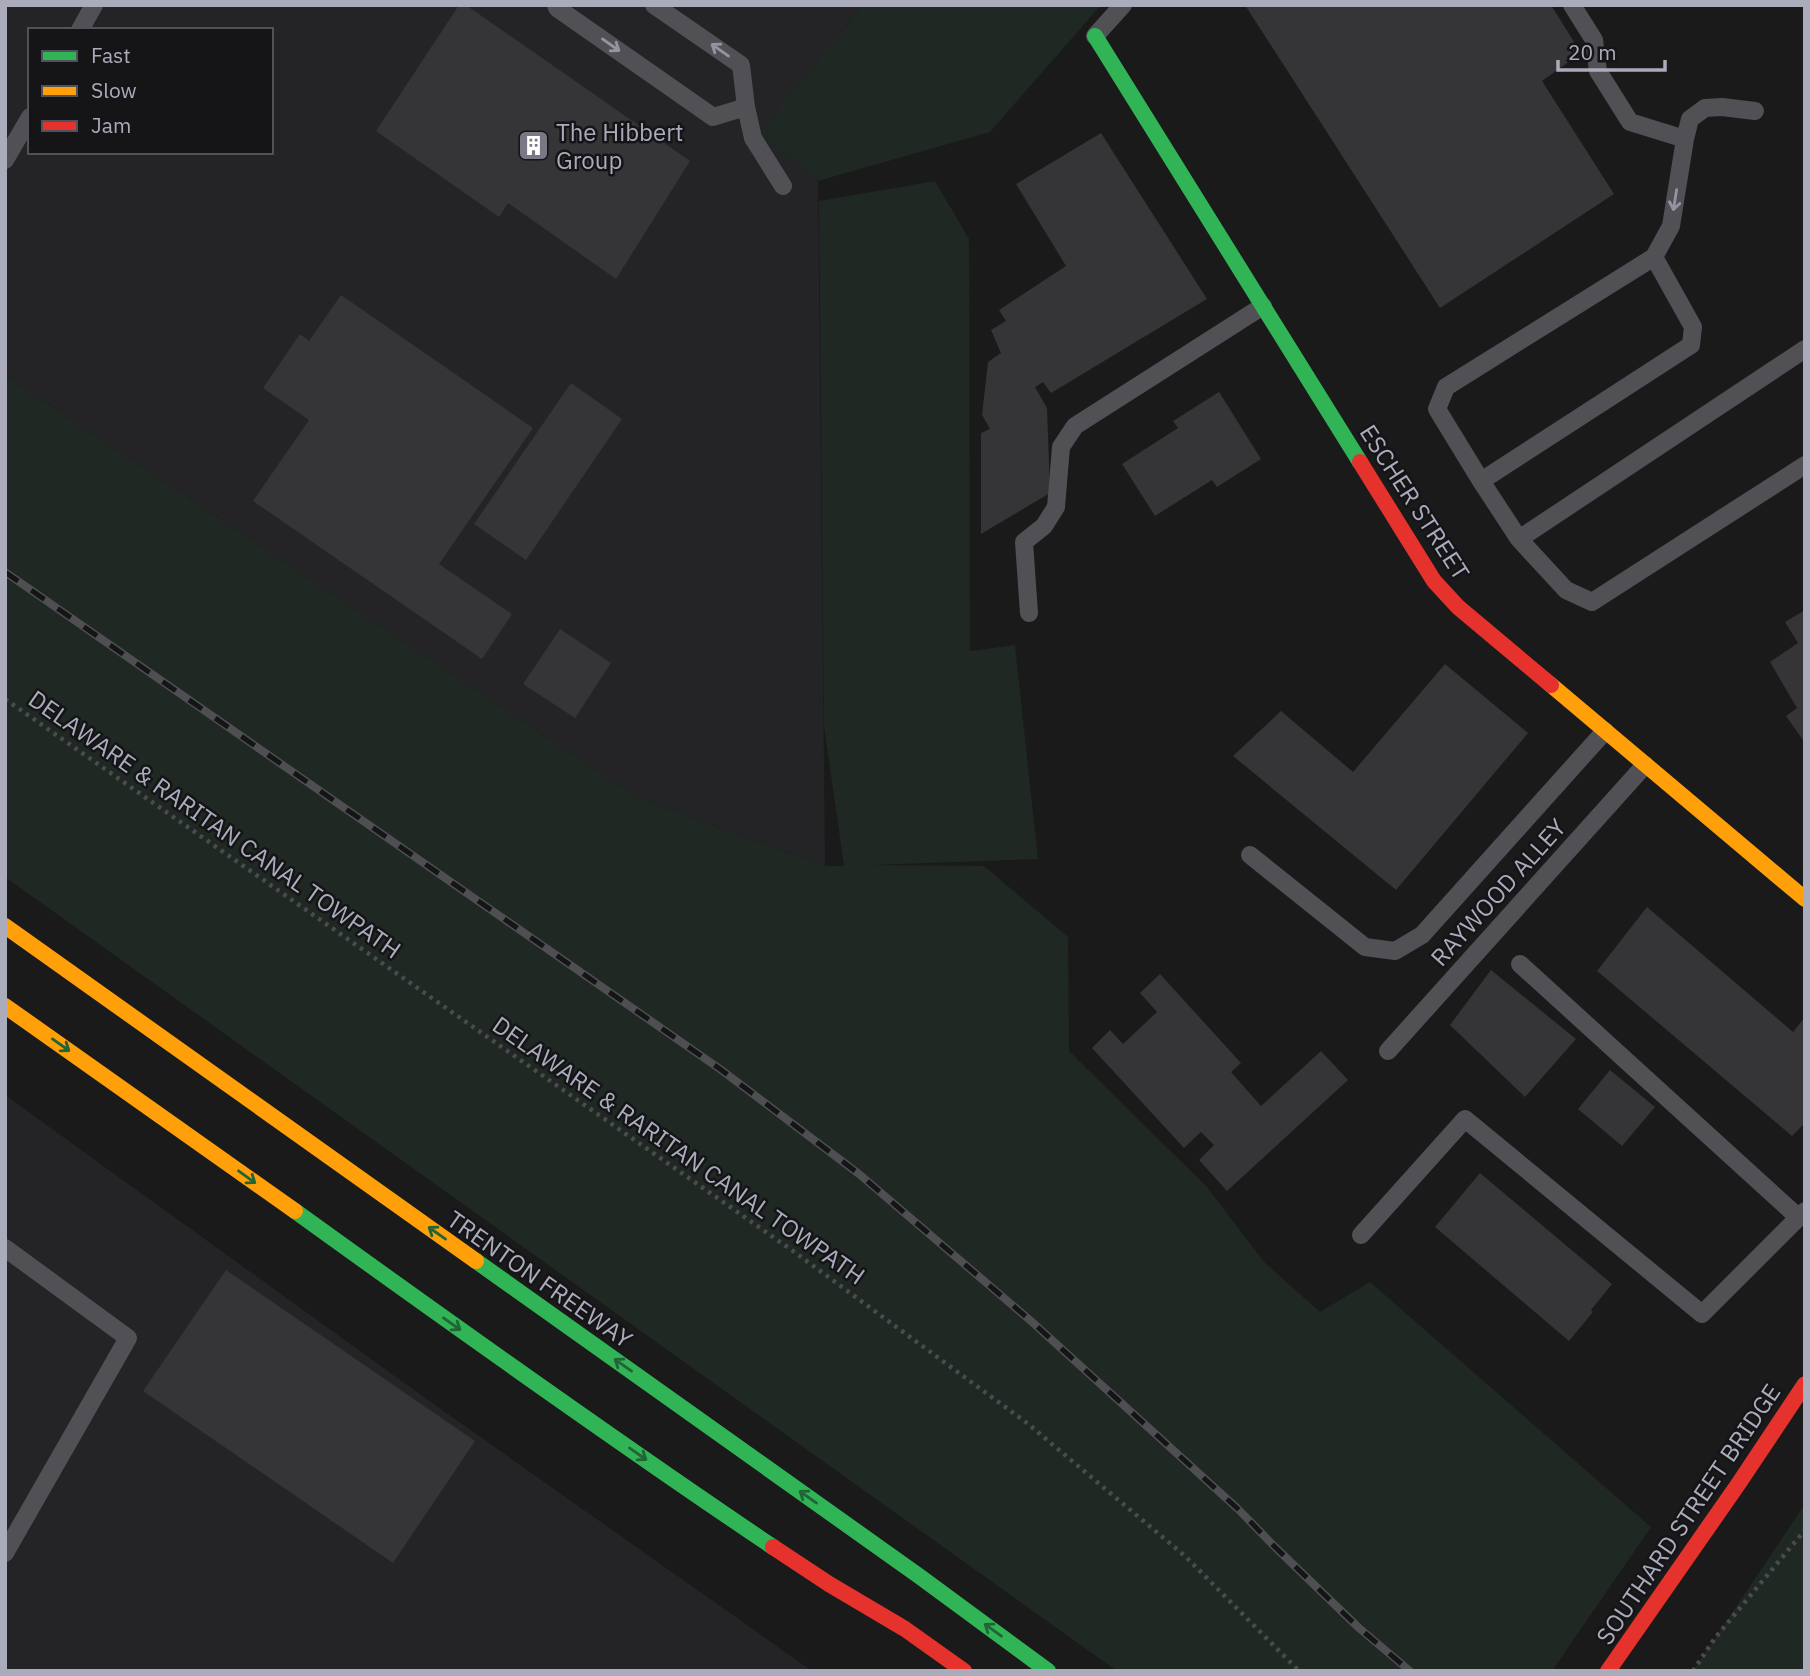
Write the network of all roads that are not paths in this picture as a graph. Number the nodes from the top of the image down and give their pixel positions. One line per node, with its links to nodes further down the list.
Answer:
1 (94, 5): 6 (lane)
2 (556, 5): 8 (lane, one-way to 8)
3 (654, 5): 8 (lane, one-way to 3)
4 (1123, 5): 7 (lane)
5 (1572, 5): 11 (lane)
6 (81, 28)
7 (1095, 36): 15 (main road, ESCHER STREET)
8 (746, 107): 13 (lane)
9 (1755, 111): 11 (lane)
10 (28, 120): 12 (lane)
11 (1685, 139): 14 (lane, one-way to 14)
12 (5, 160)
13 (783, 186)
14 (1654, 257): 18 (lane); 18 (lane)
15 (1263, 306): 20 (lane); 21 (main road, ESCHER STREET)
16 (1805, 349): 19 (lane)
17 (1805, 465): 19 (lane)
18 (1481, 481): 19 (lane)
19 (1519, 539)
20 (1029, 613)
21 (1605, 731): 22 (main road, ESCHER STREET); 23 (lane)
22 (1645, 765): 24 (main road, ESCHER STREET); 28 (lane, RAYWOOD ALLEY)
23 (1250, 855)
24 (1805, 899)
25 (5, 926): 35 (main road, TRENTON FREEWAY, one-way to 25)
26 (1520, 964): 29 (lane)
27 (5, 1006): 34 (main road, one-way to 34)
28 (1388, 1051)
29 (1802, 1214): 30 (lane)
30 (1361, 1235)
31 (5, 1248): 33 (lane)
32 (1805, 1384): 36 (main road, SOUTHARD STREET BRIDGE)
33 (5, 1553)
34 (964, 1671)
35 (1048, 1671)
36 (1608, 1671)

